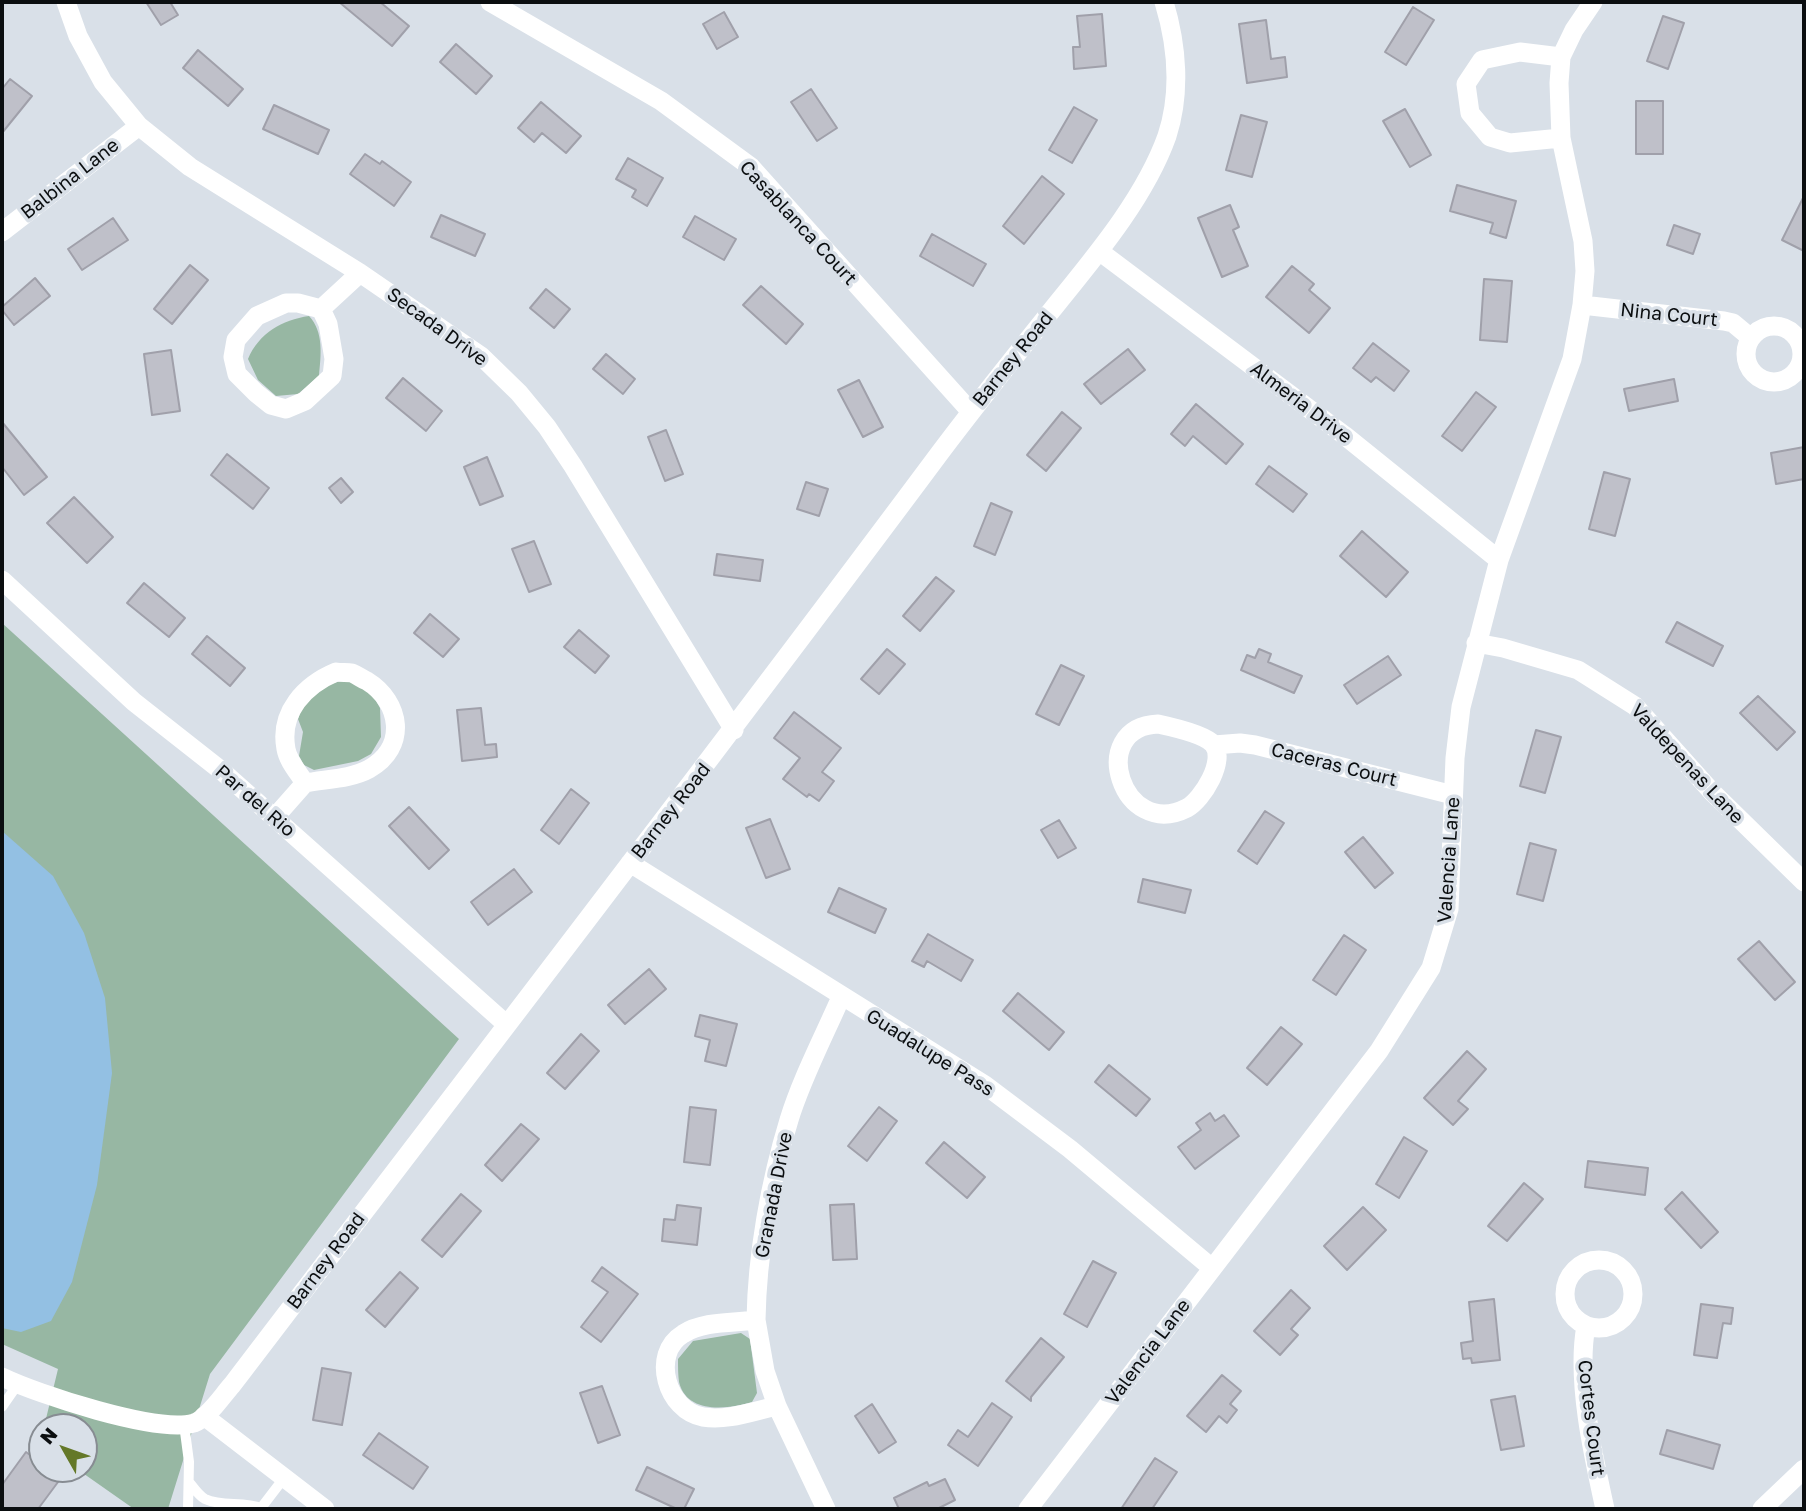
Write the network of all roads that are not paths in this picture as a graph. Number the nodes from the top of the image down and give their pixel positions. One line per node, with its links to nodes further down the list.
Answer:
1 (65, 2): 6 (street, Secada Drive)
2 (489, 2): 14 (street, Casablanca Court)
3 (1164, 2): 9 (street, Barney Road)
4 (1593, 2): 5 (street, Valencia Lane)
5 (1561, 57): 7 (street, Valencia Lane); 7 (street)
6 (139, 126): 8 (street, Balbina Lane); 10 (street, Secada Drive)
7 (1561, 138): 11 (street, Valencia Lane)
8 (2, 232)
9 (1099, 251): 14 (street, Barney Road); 15 (street, Almeria Drive)
10 (360, 273): 12 (street); 18 (street, Secada Drive)
11 (1582, 305): 13 (street, Nina Court); 15 (street, Valencia Lane)
12 (321, 309): 12 (street)
13 (1751, 338)
14 (971, 412): 18 (street, Barney Road)
15 (1499, 560): 17 (street, Valencia Lane)
16 (2, 580): 22 (street, Par del Rio)
17 (1476, 643): 21 (street, Valencia Lane); 24 (street, Valdepenas Lane)
18 (734, 730): 23 (street, Barney Road)
19 (1214, 745): 19 (street, Caceras Court); 21 (street, Caceras Court)
20 (305, 783): 20 (street); 22 (street)
21 (1453, 795): 27 (street, Valencia Lane)
22 (275, 817): 26 (street, Par del Rio)
23 (630, 863): 25 (street, Guadalupe Pass); 26 (street, Barney Road)
24 (1804, 882)
25 (841, 997): 27 (street, Guadalupe Pass); 28 (street, Granada Drive)
26 (506, 1024): 33 (street, Barney Road)
27 (1212, 1268): 42 (street, Valencia Lane)
28 (756, 1320): 31 (street, Granada Drive); 31 (street)
29 (1586, 1326): 43 (street, Cortes Court)
30 (10, 1381): 32 (lane); 34 (street, Barney Road)
31 (777, 1406): 41 (street, Granada Drive)
32 (2, 1407)
33 (204, 1416): 34 (street, Barney Road); 36 (street)
34 (184, 1424): 37 (lane)
35 (1804, 1469): 44 (street)
36 (284, 1478): 38 (lane); 40 (street)
37 (189, 1482): 38 (lane); 39 (lane)
38 (262, 1508)
39 (188, 1509)
40 (325, 1509)
41 (826, 1509)
42 (1028, 1509)
43 (1605, 1509)
44 (1762, 1509)

